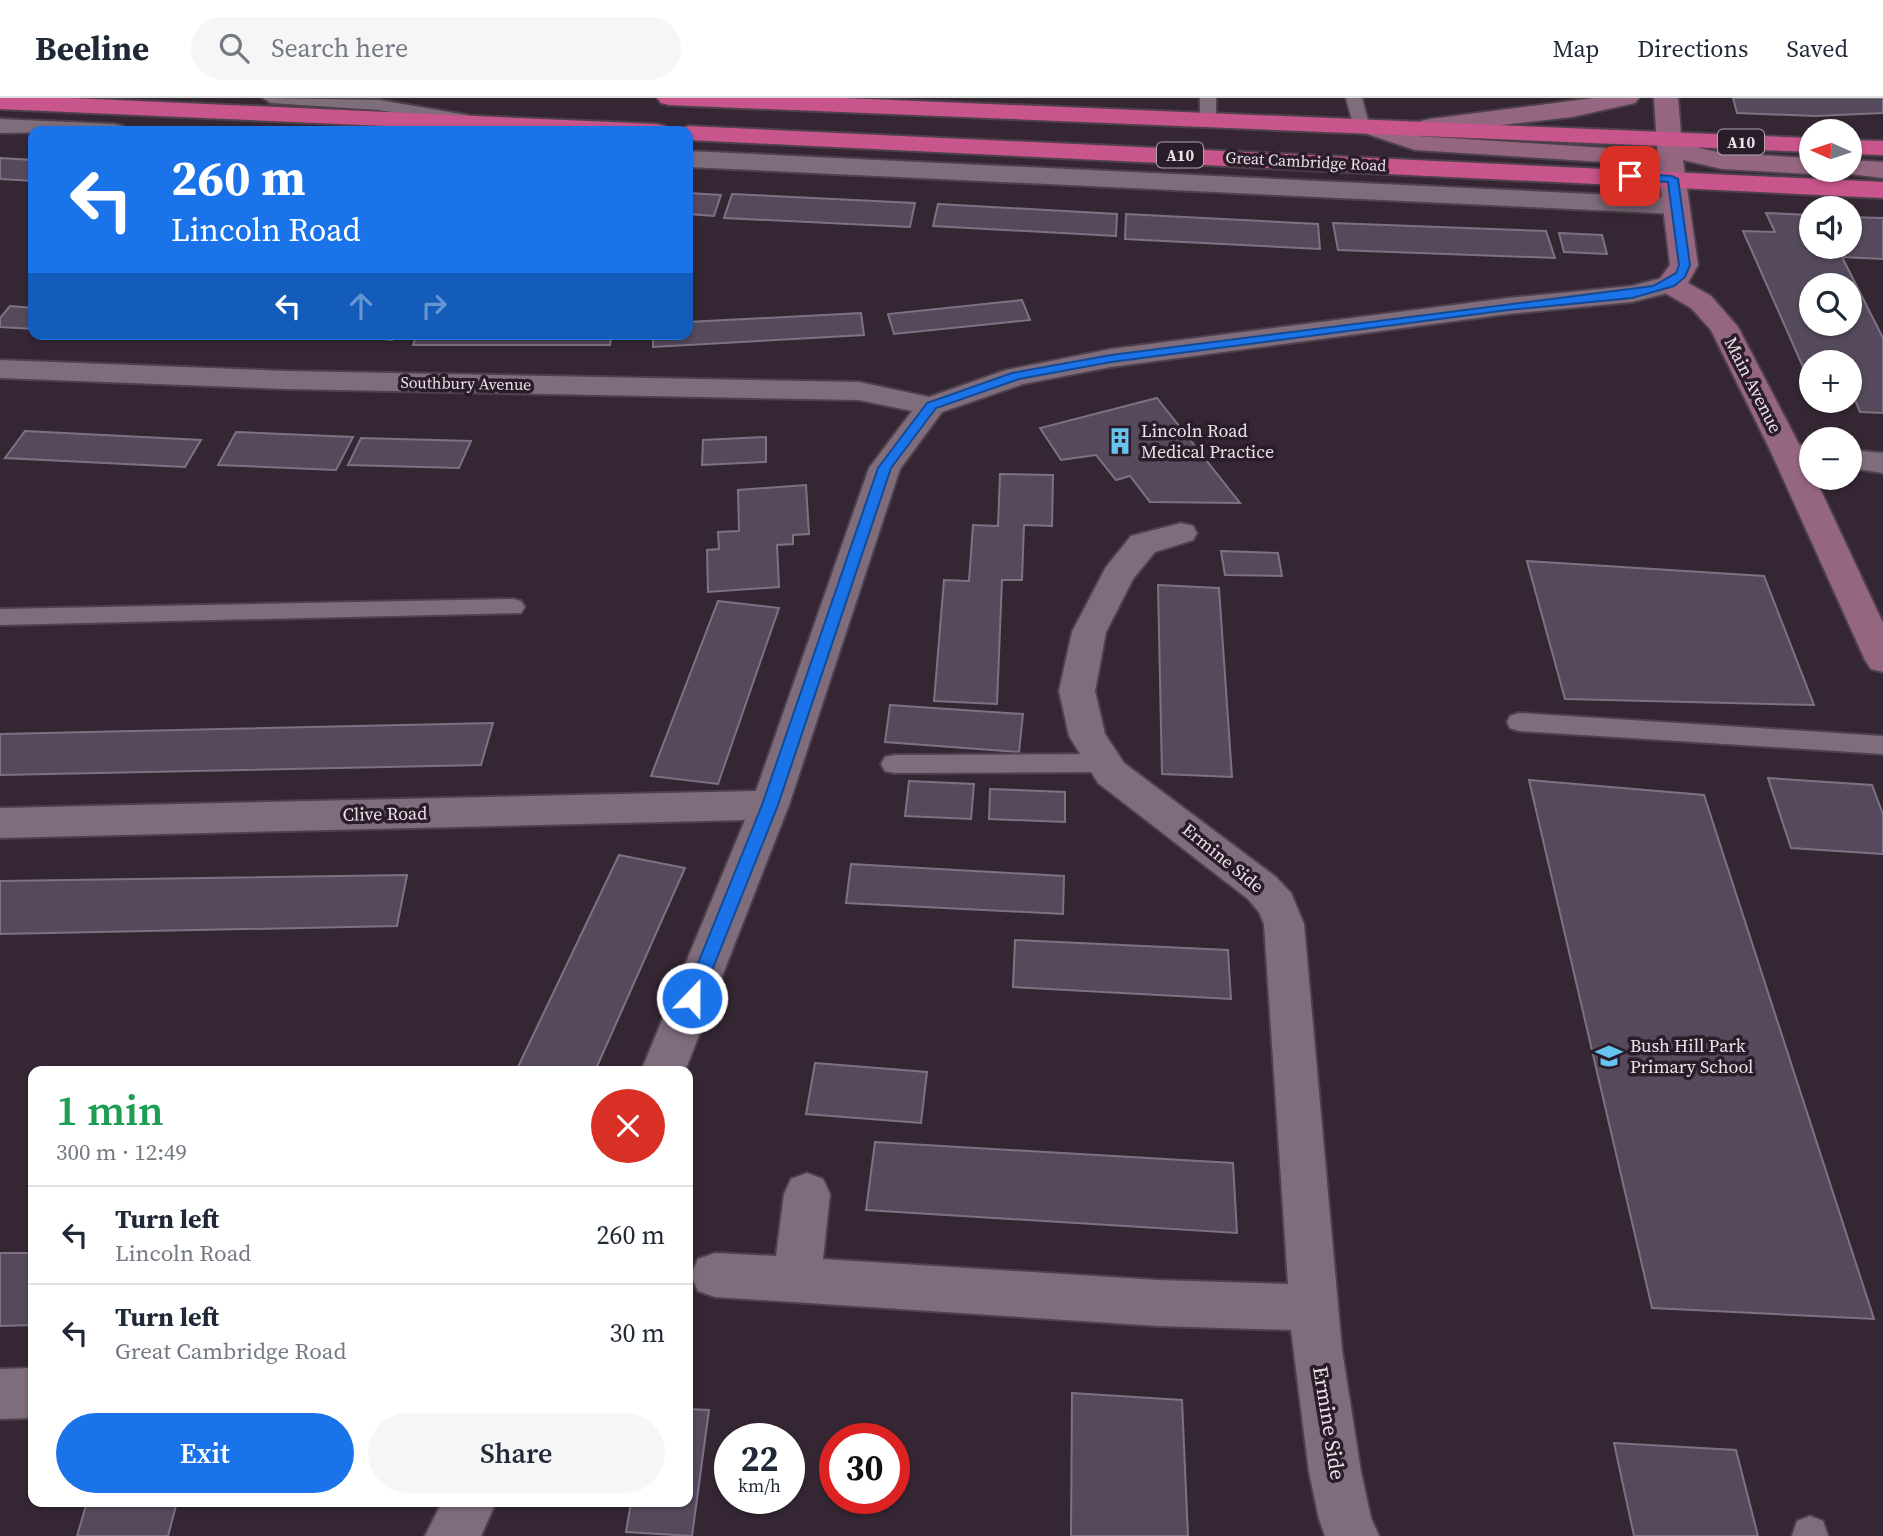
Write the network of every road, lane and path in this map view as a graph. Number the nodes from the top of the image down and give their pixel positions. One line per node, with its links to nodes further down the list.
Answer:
1 (271, 98): 9 (lane)
2 (669, 98): 8 (highway, Great Cambridge Road / A10)
3 (1354, 98): 14 (lane)
4 (1627, 98): 13 (street)
5 (1666, 98): 16 (street)
6 (0, 102): 9 (highway)
7 (1208, 110): 8 (highway, Great Cambridge Road / A10); 14 (highway, Great Cambridge Road / A10)
8 (1069, 116): 21 (highway, A10)
9 (486, 124): 11 (highway)
10 (0, 126): 12 (street)
11 (535, 126)
12 (28, 127)
13 (1421, 127): 14 (highway, Great Cambridge Road / A10); 16 (highway, Great Cambridge Road / A10)
14 (1369, 129): 25 (street)
15 (693, 133): 21 (highway, Great Cambridge Road / A10)
16 (1670, 138): 17 (highway, Great Cambridge Road / A10); 22 (street, A10); 25 (street)
17 (1799, 144)
18 (1862, 147): 19 (highway)
19 (1883, 148)
20 (693, 159): 27 (street, Great Cambridge Road)
21 (1338, 162): 25 (highway, Great Cambridge Road / A10)
22 (1799, 165)
23 (1862, 169): 24 (street)
24 (1883, 170)
25 (1672, 179): 26 (highway, Great Cambridge Road / A10); 27 (street)
26 (1883, 190)
27 (1676, 206): 28 (street)
28 (1670, 284): 30 (street); 31 (street, Main Avenue)
29 (0, 369): 30 (street, Southbury Avenue)
30 (931, 406): 43 (street)
31 (1799, 453)
32 (1862, 460): 33 (street)
33 (1883, 463)
34 (1814, 490): 38 (street, Main Avenue)
35 (1181, 533): 41 (street, Ermine Side)
36 (513, 607): 37 (lane)
37 (0, 617)
38 (1883, 660)
39 (1519, 722): 40 (lane)
40 (1883, 746)
41 (1103, 763): 42 (lane); 49 (street, Ermine Side)
42 (894, 764)
43 (770, 805): 44 (street, Clive Road); 45 (street)
44 (0, 823)
45 (665, 1066)
46 (807, 1194): 48 (street)
47 (715, 1275): 48 (street)
48 (797, 1281): 49 (street)
49 (1314, 1308): 54 (street, Ermine Side)
50 (28, 1393): 51 (street)
51 (0, 1394)
52 (467, 1507): 53 (street)
53 (452, 1536)
54 (1352, 1536)

